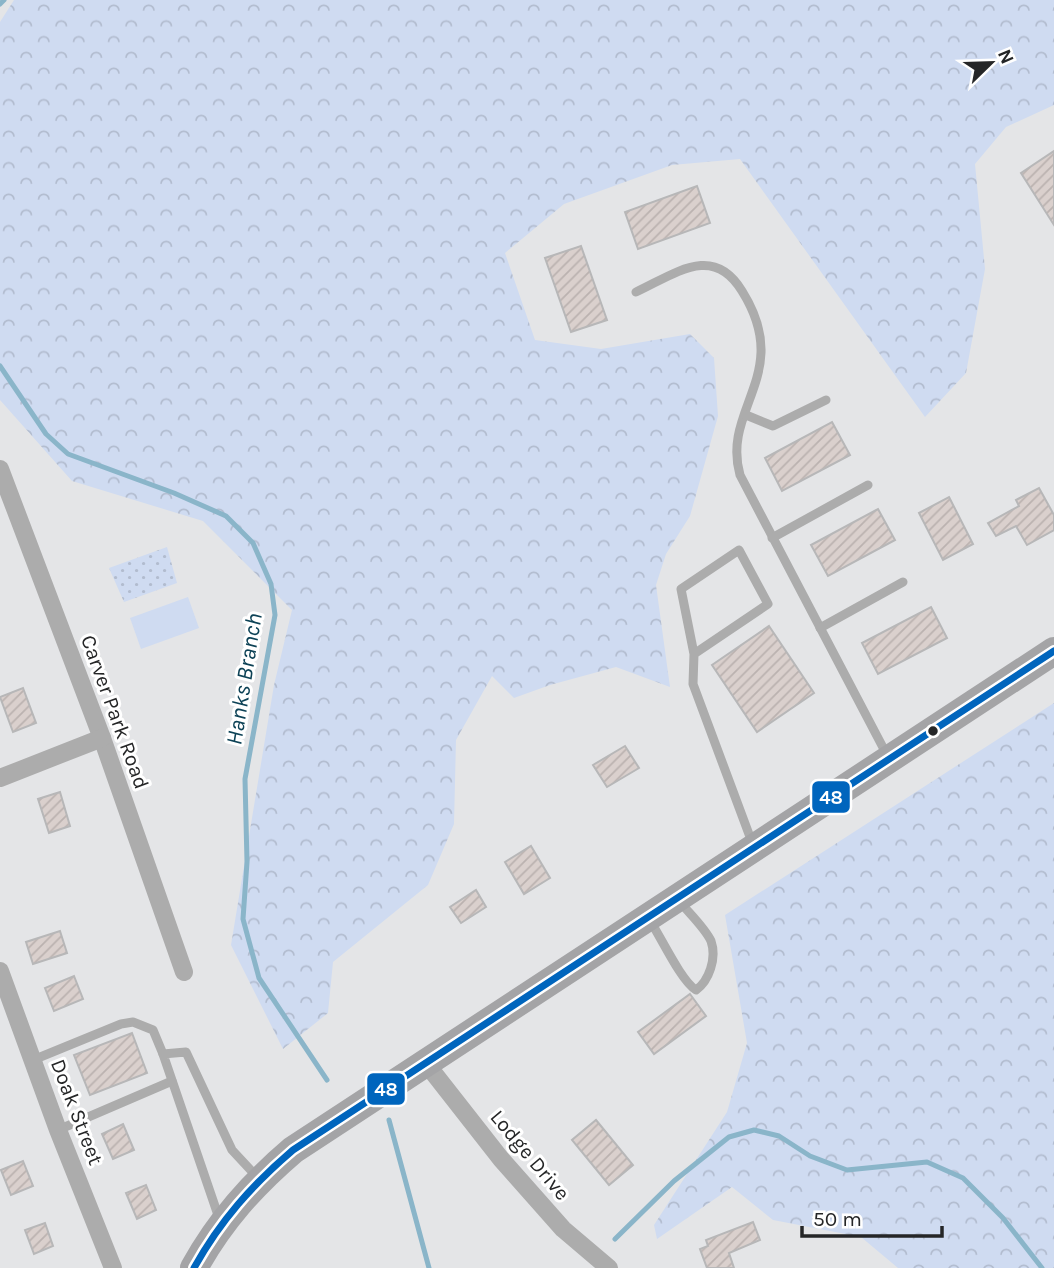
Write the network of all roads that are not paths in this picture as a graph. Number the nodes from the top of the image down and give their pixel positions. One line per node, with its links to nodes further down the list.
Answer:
1 (636, 292): 3 (lane)
2 (826, 400): 3 (lane)
3 (746, 415): 6 (lane)
4 (0, 469): 11 (street, Carver Park Road)
5 (868, 485): 6 (lane)
6 (772, 538): 8 (lane)
7 (903, 582): 8 (lane)
8 (820, 628): 12 (lane)
9 (1054, 651): 12 (main road)
10 (694, 654): 10 (lane); 14 (lane)
11 (102, 738): 13 (street); 18 (street, Carver Park Road)
12 (889, 758): 14 (main road)
13 (0, 778)
14 (754, 847): 15 (main road)
15 (677, 898): 16 (main road); 16 (lane)
16 (647, 917): 21 (main road)
17 (0, 971): 20 (street, Doak Street)
18 (184, 972)
19 (163, 1054): 20 (lane); 22 (lane); 24 (lane)
20 (33, 1060): 23 (street, Doak Street)
21 (425, 1062): 24 (main road); 28 (street, Lodge Drive)
22 (173, 1084): 23 (lane); 25 (lane)
23 (58, 1130): 26 (street, Doak Street)
24 (259, 1180): 25 (main road)
25 (221, 1224): 27 (main road)
26 (113, 1268)
27 (194, 1268)
28 (609, 1268)

